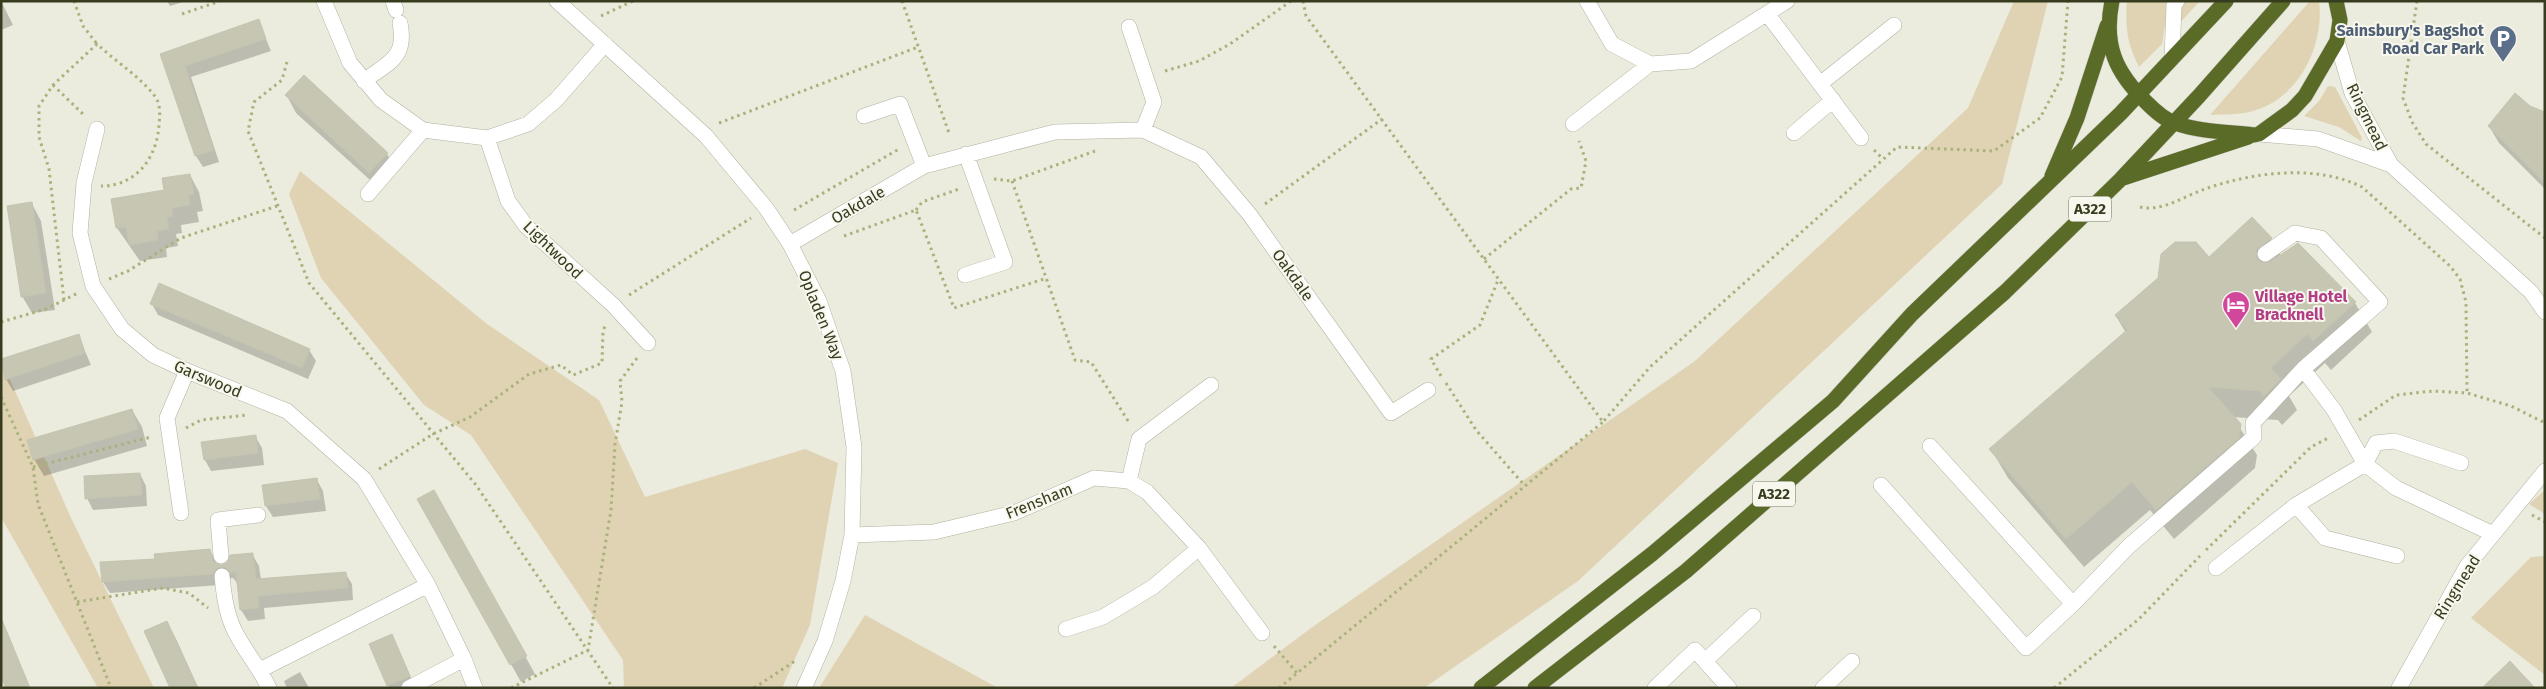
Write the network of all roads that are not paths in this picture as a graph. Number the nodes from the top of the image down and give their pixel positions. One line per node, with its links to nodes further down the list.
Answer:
1 (324, 1): 20 (street)
2 (557, 1): 17 (street, Opladen Way)
3 (1587, 1): 19 (street)
4 (1787, 1): 12 (street)
5 (2177, 1): 18 (street)
6 (2226, 1): 18 (highway, A322)
7 (2282, 1): 25 (highway, A322)
8 (2336, 1): 13 (highway)
9 (2348, 1): 13 (highway)
10 (2109, 9): 22 (highway); 38 (highway, A322)
11 (396, 11): 20 (street)
12 (1768, 15): 19 (street); 21 (street)
13 (2340, 20): 16 (highway)
14 (1894, 25): 21 (street)
15 (1129, 27): 29 (street)
16 (2336, 41): 31 (highway); 35 (street, Ringmead)
17 (605, 44): 32 (street); 40 (street, Opladen Way)
18 (2172, 59): 22 (highway, A322)
19 (1650, 64): 26 (street)
20 (364, 81): 28 (street)
21 (1820, 84): 23 (street)
22 (2139, 95): 25 (highway); 38 (highway, A322)
23 (1833, 100): 30 (street); 33 (street)
24 (864, 116): 36 (street)
25 (2173, 123): 31 (highway); 37 (highway, A322)
26 (1573, 124)
27 (97, 129): 47 (street, Garswood)
28 (424, 130): 32 (street); 39 (street)
29 (1143, 130): 34 (street, Oakdale); 49 (street, Oakdale)
30 (1794, 133)
31 (2257, 134): 35 (street, Ringmead); 37 (highway, A322)
32 (487, 138): 45 (street, Lightwood)
33 (1861, 138)
34 (966, 154): 36 (street, Oakdale); 42 (street)
35 (2391, 165): 43 (street, Ringmead)
36 (924, 166): 40 (street, Oakdale)
37 (2121, 179): 80 (highway, A322)
38 (2049, 182): 79 (highway, A322)
39 (368, 194)
40 (790, 244): 60 (street, Opladen Way)
41 (2265, 254): 46 (street)
42 (965, 275)
43 (2538, 295): 44 (street, Ringmead)
44 (2545, 312)
45 (648, 343)
46 (2303, 369): 52 (street); 67 (street)
47 (187, 371): 57 (street); 66 (street, Garswood)
48 (1211, 385): 54 (street)
49 (1428, 390)
50 (1930, 446): 67 (street)
51 (2461, 463): 52 (street)
52 (2365, 464): 56 (street); 59 (street)
53 (2545, 471): 59 (street, Ringmead)
54 (1129, 481): 60 (street, Frensham); 61 (street, Frensham)
55 (1881, 485): 67 (street)
56 (2296, 505): 63 (street); 64 (street)
57 (181, 513)
58 (258, 515): 62 (street)
59 (2494, 534): 84 (street, Ringmead)
60 (852, 535): 78 (street, Opladen Way)
61 (1199, 548): 69 (street); 70 (street, Frensham)
62 (220, 556)
63 (2397, 556)
64 (2216, 568)
65 (222, 576): 74 (street)
66 (428, 585): 71 (street, Garswood); 74 (street)
67 (2073, 604)
68 (1753, 616): 72 (street)
69 (1066, 629)
70 (1262, 633)
71 (464, 659): 76 (street); 77 (street, Garswood)
72 (1705, 661): 81 (street); 82 (street)
73 (1852, 661): 83 (street)
74 (260, 670): 75 (street)
75 (269, 688)
76 (409, 688)
77 (474, 688)
78 (804, 688)
79 (1481, 688)
80 (1535, 688)
81 (1655, 688)
82 (1729, 688)
83 (1823, 688)
84 (2398, 688)

